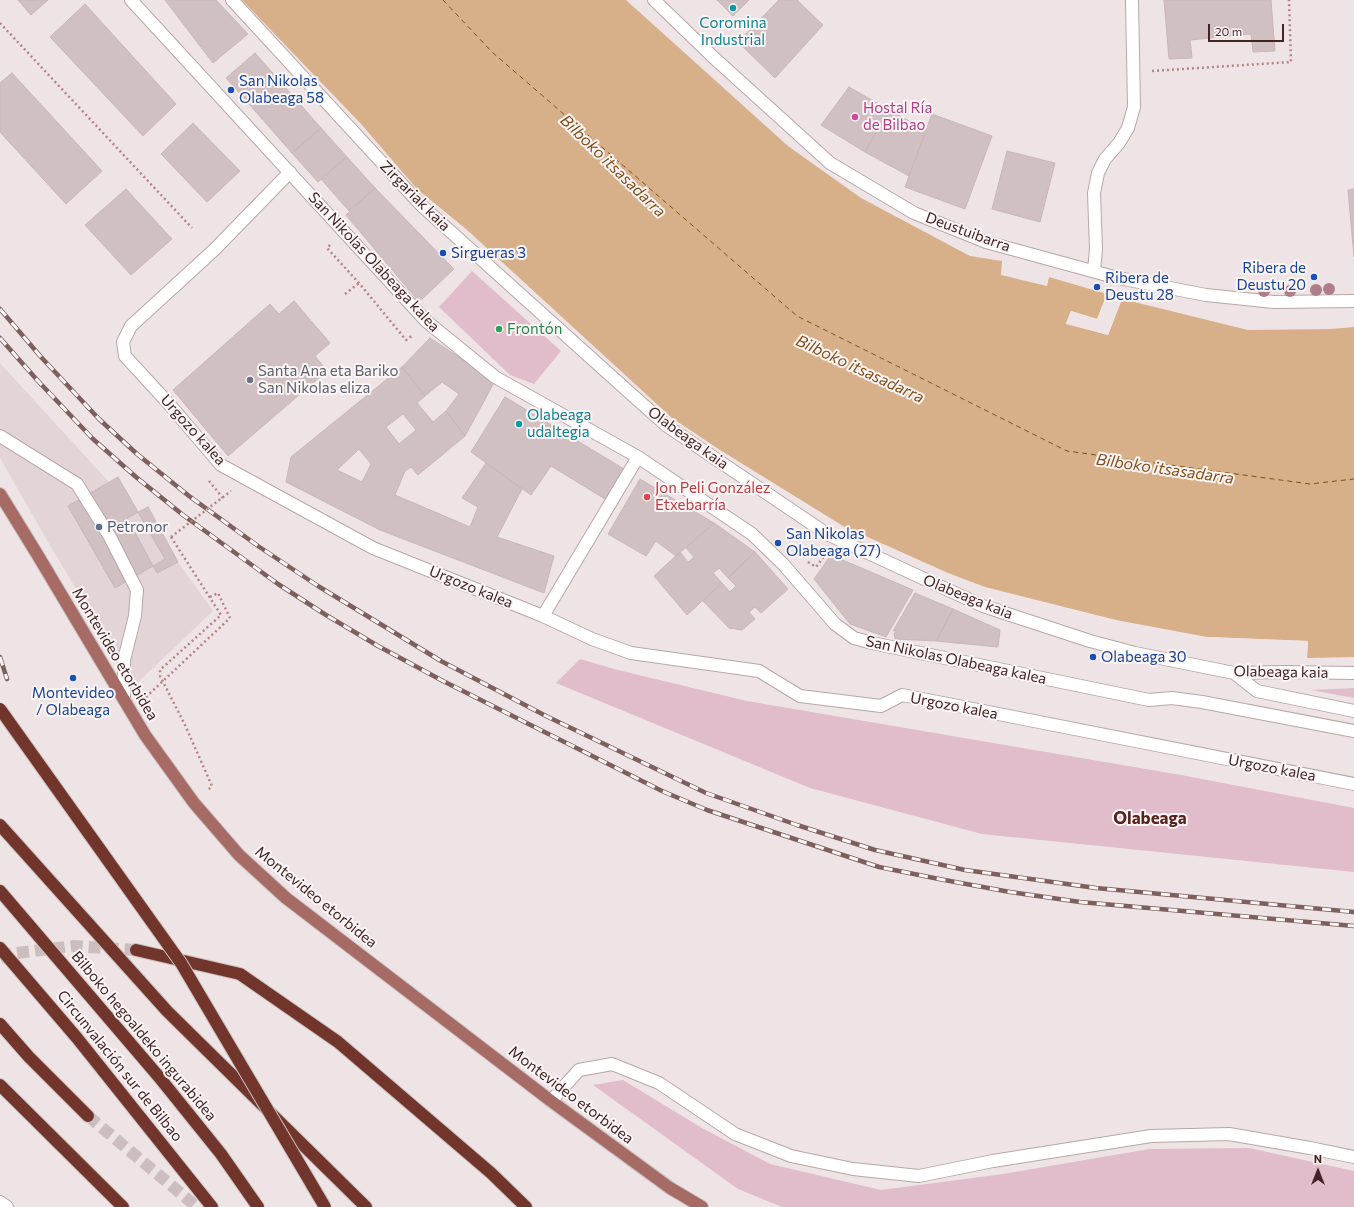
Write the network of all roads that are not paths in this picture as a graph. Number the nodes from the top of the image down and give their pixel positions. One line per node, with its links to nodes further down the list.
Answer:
1 (131, 0): 5 (street, San Nikolas Olabeaga kalea)
2 (232, 0): 8 (street, Zirgariak kaia)
3 (654, 0): 6 (street, Deustuibarra)
4 (1132, 0): 6 (street)
5 (290, 172): 10 (street, San Nikolas Olabeaga kalea); 12 (street, Urgozo kalea)
6 (1094, 271): 7 (street, Deustuibarra)
7 (1354, 301)
8 (630, 393): 13 (street, Olabeaga kaia)
9 (0, 436): 15 (street)
10 (638, 457): 12 (street); 18 (street, San Nikolas Olabeaga kalea)
11 (0, 494): 15 (main road, Montevideo etorbidea)
12 (543, 616): 19 (street, Urgozo kalea)
13 (1234, 673): 14 (street, Olabeaga kaia); 17 (street)
14 (1354, 673)
15 (124, 699): 26 (main road, Montevideo etorbidea)
16 (0, 709): 34 (highway, bridge)
17 (1354, 711)
18 (1354, 732)
19 (1354, 784)
20 (0, 824): 35 (highway)
21 (0, 891): 33 (highway, Bilboko hegoaldeko ingurabidea)
22 (0, 948): 32 (highway, Circunvalación sur de Bilbao)
23 (136, 950): 36 (highway)
24 (0, 1024): 27 (highway)
25 (0, 1085): 31 (highway)
26 (551, 1101): 28 (street); 37 (main road, Montevideo etorbidea)
27 (88, 1116)
28 (1354, 1158)
29 (0, 1202): 30 (street)
30 (7, 1207)
31 (123, 1207)
32 (212, 1207)
33 (258, 1207)
34 (325, 1207)
35 (366, 1207)
36 (526, 1207)
37 (702, 1207)

